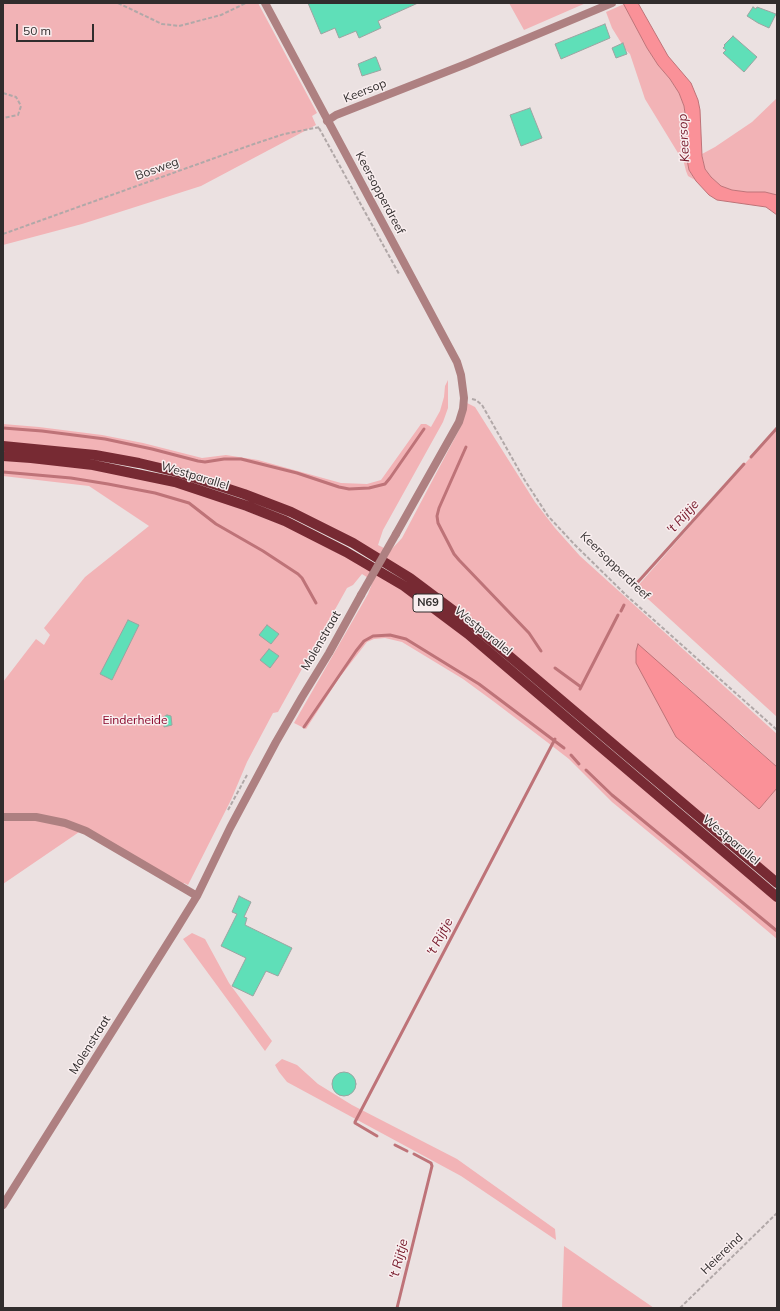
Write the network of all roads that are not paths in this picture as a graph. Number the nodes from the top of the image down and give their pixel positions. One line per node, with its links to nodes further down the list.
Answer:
1 (265, 3): 3 (street, Keersopperdreef)
2 (612, 3): 3 (street, Keersop)
3 (327, 121): 4 (street, Keersopperdreef)
4 (464, 398): 9 (street, Molenstraat, bridge)
5 (3, 446): 8 (main road, Westparallel / N69)
6 (3, 456): 10 (main road, Westparallel / N69)
7 (3, 817): 9 (street)
8 (777, 883)
9 (197, 896): 11 (street, Molenstraat)
10 (777, 897)
11 (3, 1206)

